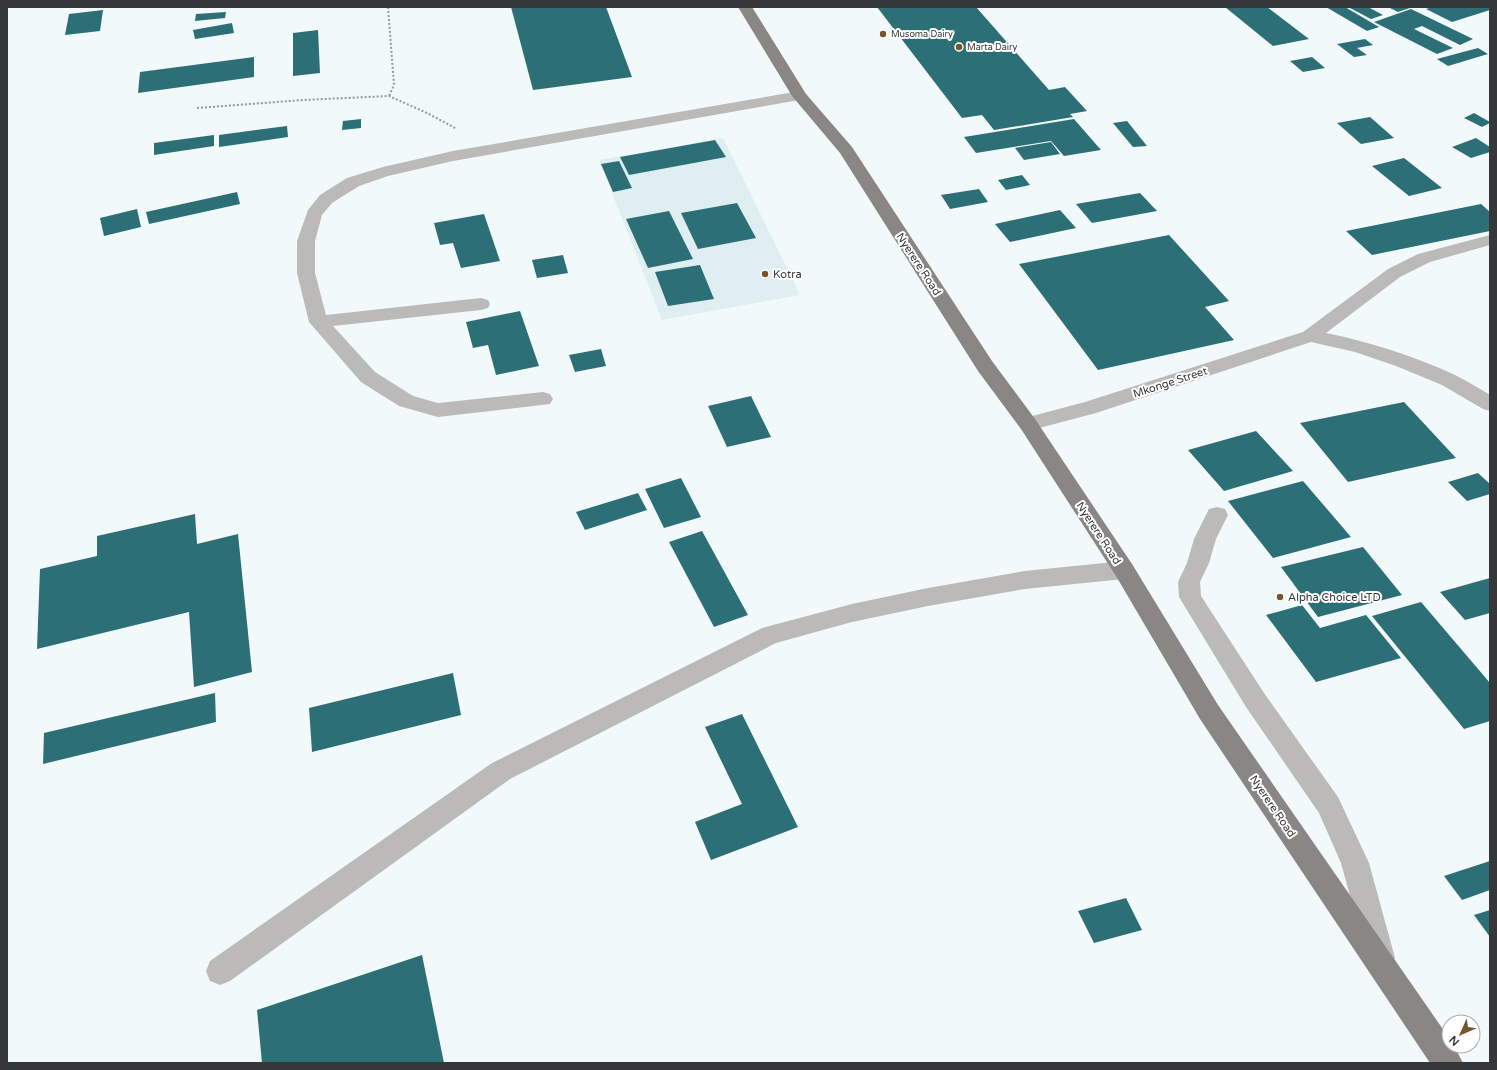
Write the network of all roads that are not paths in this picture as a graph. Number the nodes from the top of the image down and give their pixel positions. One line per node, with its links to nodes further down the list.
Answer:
1 (745, 7): 2 (main road, Nyerere Road)
2 (800, 96): 5 (street); 9 (main road, Nyerere Road)
3 (1490, 240): 6 (street)
4 (480, 304): 5 (street)
5 (318, 322): 7 (street)
6 (1310, 336): 8 (street); 9 (street, Mkonge Street)
7 (543, 399)
8 (1490, 404)
9 (1028, 424): 11 (main road, Nyerere Road)
10 (1217, 515): 12 (street)
11 (1124, 570): 12 (main road, Nyerere Road); 13 (street)
12 (1383, 967): 14 (main road, Nyerere Road)
13 (220, 971)
14 (1448, 1063)

